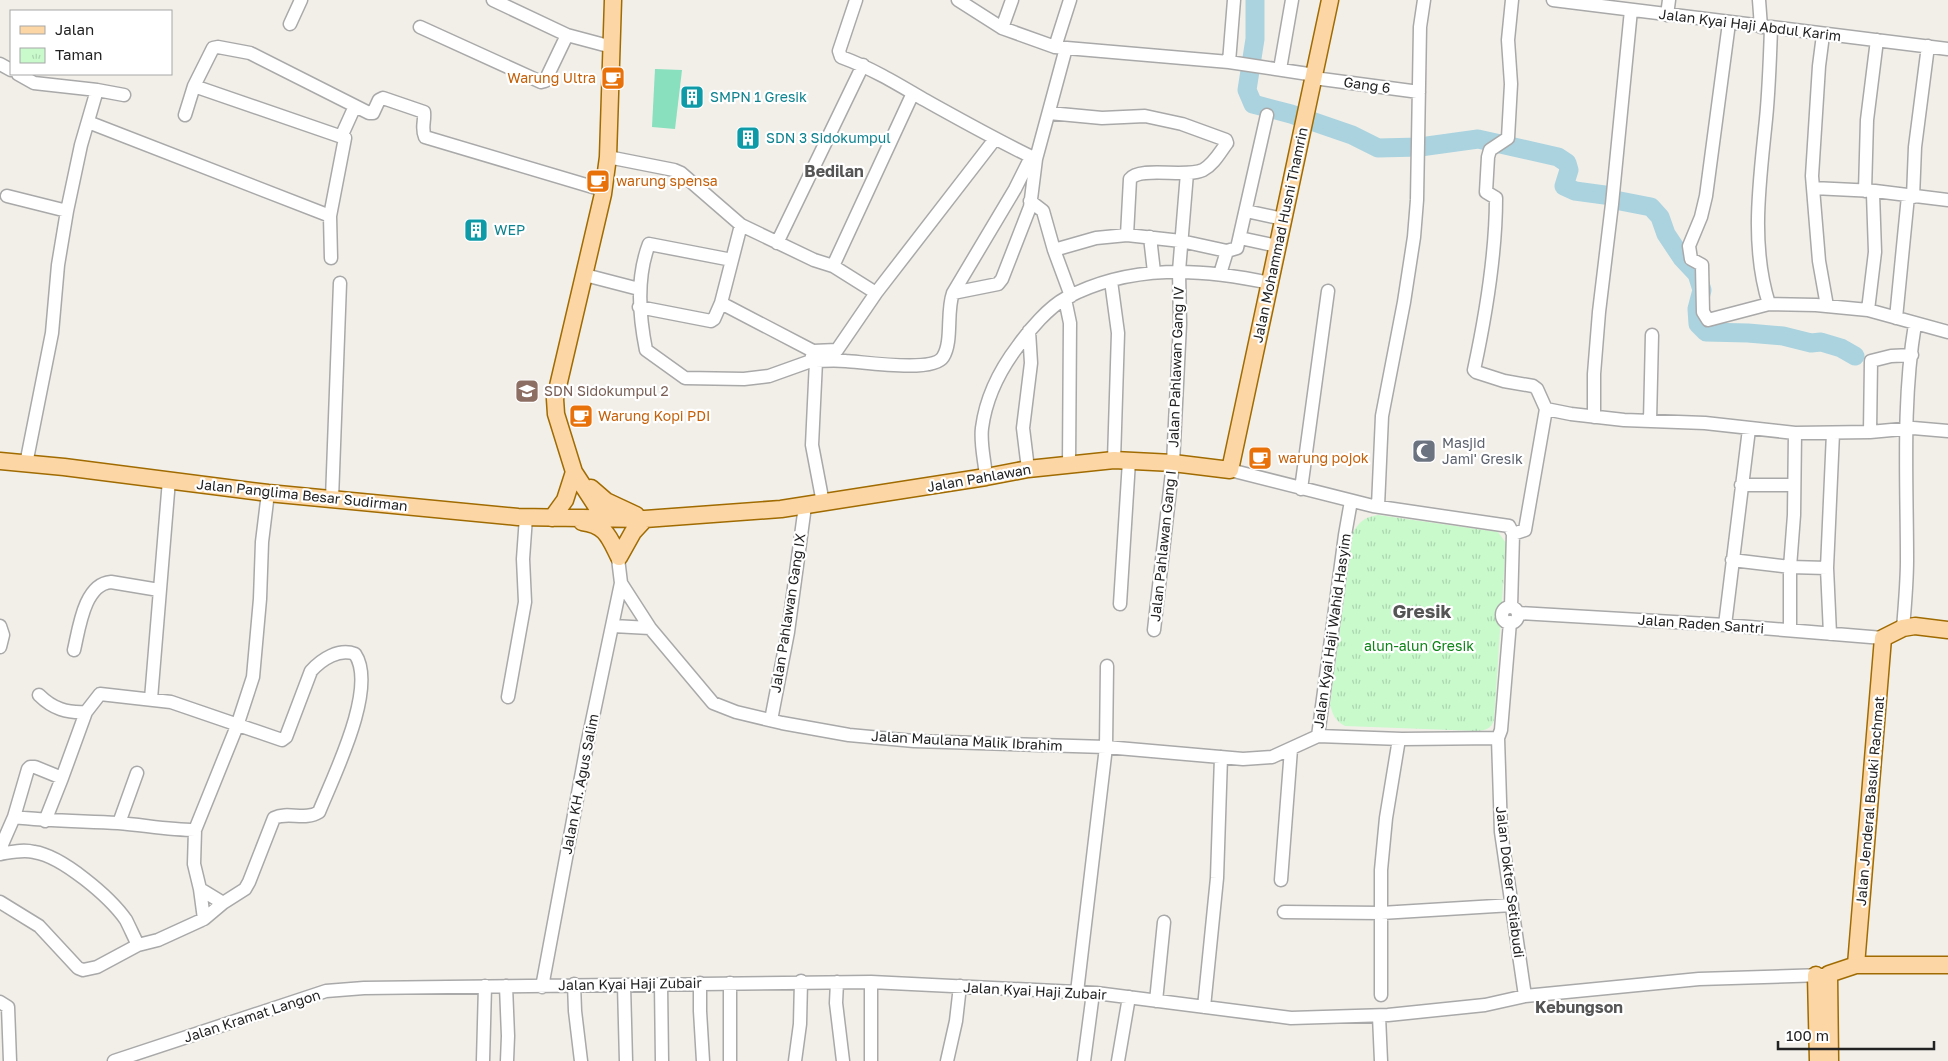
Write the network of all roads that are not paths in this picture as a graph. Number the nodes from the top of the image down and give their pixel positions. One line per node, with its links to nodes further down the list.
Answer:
1 (301, 0): 19 (street)
2 (493, 0): 23 (street)
3 (613, 0): 27 (main road)
4 (856, 0): 31 (street)
5 (958, 0): 21 (street, Gang 6)
6 (1012, 0): 21 (street)
7 (1070, 0): 28 (street)
8 (1234, 0): 30 (street)
9 (1292, 0): 32 (street)
10 (1330, 0): 34 (main road, Jalan Mohammad Husni Thamrin)
11 (1424, 0): 37 (street)
12 (1512, 0): 97 (street)
13 (1553, 0): 16 (street, Jalan Kyai Haji Abdul Karim)
14 (1669, 0): 17 (street)
15 (1759, 0): 22 (street)
16 (1632, 10): 17 (street, Jalan Kyai Haji Abdul Karim); 98 (street)
17 (1667, 15): 18 (street, Jalan Kyai Haji Abdul Karim)
18 (1729, 23): 22 (street, Jalan Kyai Haji Abdul Karim); 86 (street)
19 (290, 24)
20 (420, 28): 23 (street)
21 (1002, 28): 28 (street, Gang 6)
22 (1766, 28): 24 (street, Jalan Kyai Haji Abdul Karim); 86 (street)
23 (567, 35): 27 (street)
24 (1824, 35): 25 (street, Jalan Kyai Haji Abdul Karim); 50 (street)
25 (1877, 40): 26 (street, Jalan Kyai Haji Abdul Karim); 52 (street)
26 (1928, 46): 29 (street, Jalan Kyai Haji Abdul Karim); 54 (street)
27 (612, 47): 47 (main road)
28 (1061, 48): 30 (street, Gang 6); 41 (street)
29 (1948, 50)
30 (1229, 62): 32 (street, Gang 6)
31 (863, 65): 38 (street); 66 (street)
32 (1280, 69): 34 (street, Gang 6)
33 (20, 75): 36 (street)
34 (1315, 77): 37 (street, Gang 6); 60 (main road, Jalan Mohammad Husni Thamrin)
35 (194, 86): 40 (street); 42 (street); 45 (street)
36 (97, 90): 39 (street); 44 (street)
37 (1419, 92): 124 (street)
38 (913, 93): 46 (street); 72 (street)
39 (124, 95)
40 (355, 106): 45 (street); 51 (street)
41 (1049, 112): 48 (street); 49 (street)
42 (186, 115)
43 (1267, 115): 58 (street)
44 (88, 122): 57 (street); 59 (street)
45 (341, 137): 59 (street)
46 (995, 139): 48 (street); 82 (street)
47 (608, 157): 51 (main road); 61 (street)
48 (1033, 158): 56 (street); 83 (street)
49 (1187, 173): 62 (street); 65 (street, Jalan Pahlawan Gang IV)
50 (1813, 188): 52 (street); 87 (street)
51 (603, 190): 76 (main road)
52 (1870, 191): 54 (street); 89 (street)
53 (6, 196): 57 (street)
54 (1910, 196): 55 (street); 90 (street)
55 (1948, 200)
56 (1030, 201): 68 (street); 83 (street)
57 (66, 211): 109 (street)
58 (1246, 211): 60 (street); 64 (street)
59 (330, 216): 70 (street)
60 (1283, 219): 67 (main road, Jalan Mohammad Husni Thamrin)
61 (740, 224): 66 (street); 71 (street)
62 (1127, 234): 63 (street); 68 (street)
63 (1150, 237): 65 (street); 74 (street)
64 (1240, 238): 67 (street); 69 (street)
65 (1181, 241): 69 (street); 73 (street, Jalan Pahlawan Gang IV)
66 (777, 243): 72 (street)
67 (1277, 246): 79 (main road, Jalan Mohammad Husni Thamrin)
68 (1054, 250): 84 (street)
69 (1227, 251): 75 (street)
70 (331, 258)
71 (732, 260): 80 (street); 85 (street)
72 (833, 266): 82 (street)
73 (1179, 271): 74 (street); 75 (street); 108 (street, Jalan Pahlawan Gang IV)
74 (1154, 272): 77 (street)
75 (1220, 274): 79 (street)
76 (585, 275): 80 (street); 113 (main road)
77 (1111, 280): 84 (street); 106 (street)
78 (340, 283): 120 (street)
79 (1270, 283): 112 (main road, Jalan Mohammad Husni Thamrin)
80 (640, 289): 88 (street)
81 (1328, 291): 118 (street)
82 (876, 292): 96 (street)
83 (953, 293): 96 (street)
84 (1068, 297): 92 (street); 110 (street)
85 (720, 303): 88 (street); 96 (street)
86 (1769, 304): 87 (street)
87 (1827, 306): 89 (street)
88 (639, 307): 96 (street)
89 (1868, 310): 90 (street)
90 (1896, 318): 91 (street)
91 (1915, 324): 93 (street); 95 (street)
92 (1029, 331): 111 (street); 114 (street)
93 (1948, 332)
94 (1652, 335): 99 (street)
95 (1912, 354): 101 (street); 103 (street)
96 (813, 358): 122 (street)
97 (1546, 409): 98 (street); 129 (street)
98 (1594, 417): 99 (street)
99 (1650, 420): 100 (street)
100 (1749, 429): 104 (street); 116 (street)
101 (1907, 429): 102 (street); 103 (street); 142 (street)
102 (1948, 431)
103 (1870, 432): 105 (street)
104 (1795, 433): 105 (street); 117 (street)
105 (1832, 434): 133 (street)
106 (1122, 460): 108 (main road, Jalan Pahlawan); 110 (main road, Jalan Pahlawan); 136 (street)
107 (0, 461): 109 (main road, Jalan Panglima Besar Sudirman)
108 (1173, 463): 112 (main road, Jalan Pahlawan); 143 (street, Jalan Pahlawan Gang I)
109 (26, 464): 115 (main road, Jalan Panglima Besar Sudirman)
110 (1069, 464): 111 (main road, Jalan Pahlawan)
111 (1028, 469): 114 (main road, Jalan Pahlawan)
112 (1230, 470): 118 (street, Jalan Pahlawan)
113 (574, 472): 126 (main road); 127 (main road); 128 (main road)
114 (986, 478): 122 (main road, Jalan Pahlawan)
115 (169, 480): 119 (main road, Jalan Panglima Besar Sudirman); 135 (street)
116 (1741, 485): 117 (street); 131 (street)
117 (1794, 485): 132 (street)
118 (1301, 489): 121 (street, Jalan Pahlawan)
119 (268, 493): 120 (main road, Jalan Panglima Besar Sudirman); 156 (street)
120 (332, 499): 125 (main road, Jalan Panglima Besar Sudirman)
121 (1352, 501): 124 (street); 157 (street, Jalan Kyai Haji Wahid Hasyim)
122 (823, 503): 123 (main road, Jalan Pahlawan)
123 (805, 506): 128 (main road, Jalan Pahlawan); 155 (street, Jalan Pahlawan Gang IX)
124 (1378, 506): 129 (street)
125 (526, 517): 126 (main road, Jalan Panglima Besar Sudirman); 152 (street)
126 (552, 518): 127 (main road, Jalan Panglima Besar Sudirman); 130 (main road)
127 (604, 518): 128 (main road, Jalan Pahlawan); 130 (street)
128 (645, 518): 130 (main road)
129 (1513, 534): 137 (street)
130 (619, 557): 134 (street)
131 (1732, 560): 132 (street); 138 (street)
132 (1790, 567): 133 (street); 144 (street)
133 (1827, 568): 146 (street)
134 (621, 583): 140 (street, Jalan KH. Agus Salim); 141 (street, Jalan Maulana Malik Ibrahim)
135 (160, 590): 149 (street); 153 (street)
136 (1120, 604)
137 (1513, 614): 138 (street, Jalan Raden Santri); 158 (street)
138 (1725, 625): 144 (street, Jalan Raden Santri)
139 (0, 626): 148 (street)
140 (613, 626): 141 (street); 195 (street, Jalan KH. Agus Salim)
141 (650, 628): 155 (street, Jalan Maulana Malik Ibrahim)
142 (1903, 628): 145 (main road); 147 (main road)
143 (1154, 630)
144 (1790, 630): 146 (street, Jalan Raden Santri)
145 (1948, 630)
146 (1830, 634): 147 (street, Jalan Raden Santri)
147 (1883, 638): 181 (main road, Jalan Jenderal Basuki Rachmat)
148 (0, 647)
149 (74, 650)
150 (1107, 666): 160 (street)
151 (39, 695): 154 (street)
152 (508, 697)
153 (151, 699): 154 (street); 156 (street)
154 (86, 712): 164 (street)
155 (771, 720): 160 (street, Jalan Maulana Malik Ibrahim)
156 (237, 726): 168 (street); 174 (street)
157 (1318, 736): 159 (street, Jalan Kyai Haji Wahid Hasyim); 161 (street, Jalan Maulana Malik Ibrahim)
158 (1498, 738): 159 (street, Jalan Kyai Haji Wahid Hasyim); 175 (street, Jalan Dokter Setiabudi)
159 (1399, 739): 177 (street)
160 (1106, 747): 162 (street, Jalan Maulana Malik Ibrahim); 196 (street)
161 (1291, 749): 162 (street, Jalan Maulana Malik Ibrahim); 171 (street)
162 (1221, 757): 203 (street)
163 (137, 773): 167 (street)
164 (62, 778): 165 (street); 166 (street)
165 (14, 817): 166 (street); 169 (street)
166 (45, 821): 167 (street)
167 (120, 823): 168 (street)
168 (195, 830): 172 (street)
169 (0, 849)
170 (0, 854): 180 (street)
171 (1281, 880)
172 (200, 889): 174 (street); 178 (street)
173 (0, 902): 180 (street)
174 (223, 903): 178 (street)
175 (1512, 905): 177 (street); 199 (street, Jalan Dokter Setiabudi)
176 (1284, 912): 177 (street)
177 (1381, 913): 198 (street)
178 (204, 919): 180 (street)
179 (1164, 922): 201 (street)
180 (138, 945)
181 (1856, 965): 182 (main road); 183 (main road)
182 (1948, 965)
183 (1822, 975): 199 (street, Jalan Kyai Haji Zubair); 221 (main road); 222 (main road)
184 (801, 981): 185 (street, Jalan Kyai Haji Zubair); 188 (street, Jalan Kyai Haji Zubair); 214 (street)
185 (837, 982): 186 (street, Jalan Kyai Haji Zubair); 215 (street)
186 (872, 982): 194 (street, Jalan Kyai Haji Zubair); 216 (street)
187 (700, 983): 188 (street, Jalan Kyai Haji Zubair); 191 (street, Jalan Kyai Haji Zubair); 212 (street)
188 (730, 983): 213 (street)
189 (574, 984): 190 (street, Jalan Kyai Haji Zubair); 195 (street, Jalan Kyai Haji Zubair); 209 (street)
190 (624, 984): 191 (street, Jalan Kyai Haji Zubair); 210 (street)
191 (661, 984): 211 (street)
192 (485, 986): 193 (street, Jalan Kramat Langon); 206 (street, Jalan Kramat Langon); 207 (street)
193 (506, 986): 195 (street, Jalan Kramat Langon); 208 (street)
194 (960, 986): 196 (street, Jalan Kyai Haji Zubair); 217 (street)
195 (542, 987)
196 (1077, 992): 197 (street, Jalan Kyai Haji Zubair)
197 (1093, 993): 200 (street, Jalan Kyai Haji Zubair); 218 (street)
198 (1381, 995)
199 (1525, 996): 204 (street, Jalan Kyai Haji Zubair)
200 (1129, 997): 201 (street, Jalan Kyai Haji Zubair); 219 (street)
201 (1156, 1001): 203 (street, Jalan Kyai Haji Zubair)
202 (0, 1002): 205 (street)
203 (1204, 1007): 204 (street, Jalan Kyai Haji Zubair)
204 (1379, 1016): 220 (street)
205 (10, 1061)
206 (114, 1061)
207 (483, 1061)
208 (507, 1061)
209 (581, 1061)
210 (626, 1061)
211 (662, 1061)
212 (703, 1061)
213 (730, 1061)
214 (795, 1061)
215 (843, 1061)
216 (871, 1061)
217 (947, 1061)
218 (1084, 1061)
219 (1118, 1061)
220 (1381, 1061)
221 (1818, 1061)
222 (1830, 1061)

